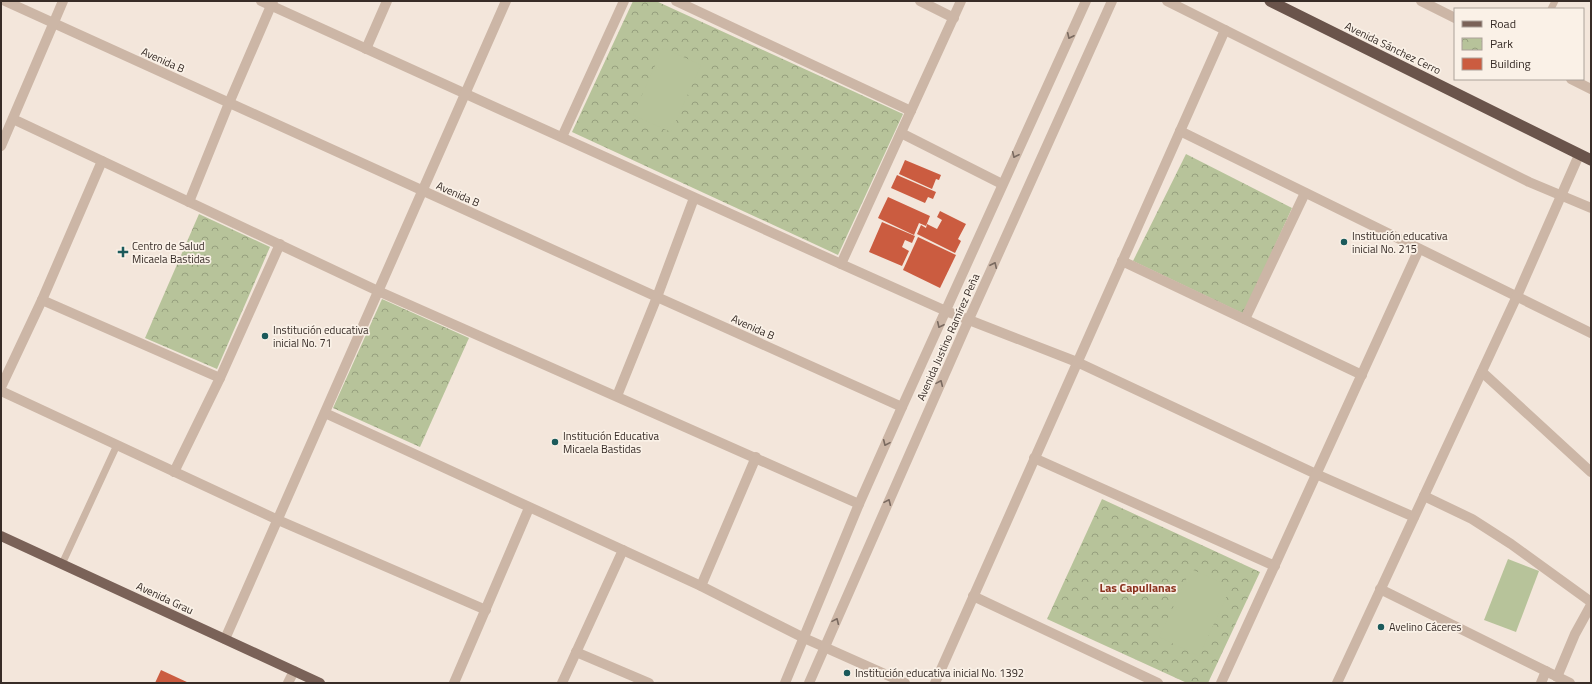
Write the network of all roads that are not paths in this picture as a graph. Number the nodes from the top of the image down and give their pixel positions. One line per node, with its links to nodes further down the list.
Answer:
1 (5, 1): 19 (street, Avenida B)
2 (63, 1): 19 (street)
3 (261, 1): 15 (street)
4 (387, 1): 21 (street)
5 (506, 1): 24 (street)
6 (624, 1): 30 (street)
7 (676, 1): 26 (street)
8 (920, 1): 18 (street)
9 (961, 1): 18 (street)
10 (1086, 1): 35 (street, Avenida Justino Ramírez Peña, one-way to 35)
11 (1112, 1): 51 (street, Avenida Justino Ramírez Peña, one-way to 11)
12 (1167, 1): 20 (street)
13 (1272, 1): 32 (highway, Avenida Sánchez Cerro)
14 (1421, 1): 16 (street)
15 (272, 3): 21 (street); 25 (street)
16 (1433, 3): 17 (street)
17 (1454, 17)
18 (954, 18): 26 (street)
19 (53, 23): 25 (street, Avenida B); 27 (street)
20 (1225, 30): 28 (street); 38 (street)
21 (366, 49): 24 (street)
22 (1573, 80): 23 (street)
23 (1591, 89)
24 (465, 93): 30 (street); 36 (street)
25 (230, 103): 36 (street, Avenida B); 40 (street)
26 (911, 111): 29 (street)
27 (13, 119): 31 (street); 33 (street)
28 (1180, 131): 37 (street); 44 (street)
29 (901, 133): 35 (street); 45 (street)
30 (562, 138): 39 (street)
31 (1, 146)
32 (1579, 155): 34 (highway, Avenida Sánchez Cerro); 38 (street)
33 (102, 160): 40 (street); 49 (street)
34 (1591, 160)
35 (1002, 184): 50 (street, Avenida Justino Ramírez Peña)
36 (422, 191): 46 (street); 48 (street, Avenida B)
37 (1305, 193): 43 (street); 52 (street)
38 (1562, 196): 41 (street); 47 (street)
39 (694, 198): 45 (street); 48 (street)
40 (190, 202): 42 (street)
41 (1591, 208)
42 (280, 244): 46 (street); 57 (street)
43 (1420, 249): 47 (street); 56 (street)
44 (1122, 261): 52 (street); 54 (street)
45 (840, 264): 50 (street)
46 (378, 290): 60 (street); 62 (street)
47 (1517, 296): 53 (street); 55 (street)
48 (657, 297): 60 (street); 61 (street, Avenida B)
49 (42, 300): 57 (street); 58 (street)
50 (946, 310): 51 (street); 61 (street, Avenida Justino Ramírez Peña, one-way to 61)
51 (969, 319): 54 (street); 86 (street, Avenida Justino Ramírez Peña, one-way to 51)
52 (1245, 319): 56 (street)
53 (1591, 333)
54 (1077, 362): 65 (street); 68 (street)
55 (1482, 372): 67 (street); 69 (street)
56 (1362, 375): 68 (street)
57 (220, 378): 66 (street)
58 (1, 387)
59 (1, 391): 63 (street)
60 (617, 396): 64 (street)
61 (902, 407): 70 (street, Avenida Justino Ramírez Peña, one-way to 70)
62 (325, 413): 71 (street); 73 (street)
63 (117, 445): 66 (street); 76 (lane)
64 (756, 457): 70 (street); 78 (street)
65 (1034, 458): 77 (street); 80 (street)
66 (174, 472): 73 (street)
67 (1591, 472)
68 (1316, 474): 72 (street); 77 (street)
69 (1424, 496): 72 (street); 81 (street)
70 (859, 504): 84 (street, Avenida Justino Ramírez Peña)
71 (529, 508): 75 (street); 83 (street)
72 (1414, 517): 79 (street)
73 (278, 520): 83 (street); 85 (street)
74 (1, 536): 76 (main road, Avenida Grau)
75 (623, 550): 78 (street); 87 (street)
76 (62, 564): 85 (main road, Avenida Grau)
77 (1275, 566): 102 (street)
78 (701, 586): 84 (street)
79 (1380, 589): 89 (street); 103 (street)
80 (973, 596): 100 (street); 101 (street)
81 (1591, 602)
82 (1591, 605): 90 (street)
83 (486, 610): 94 (street)
84 (804, 638): 86 (street); 97 (street, Avenida Justino Ramírez Peña)
85 (225, 639): 88 (main road, Avenida Grau)
86 (824, 647): 98 (street, Avenida Justino Ramírez Peña); 99 (street)
87 (576, 652): 95 (street); 96 (street)
88 (294, 671): 91 (main road, Avenida Grau); 92 (street)
89 (1546, 672): 90 (street); 104 (street)
90 (1557, 677): 105 (street)
91 (306, 680): 93 (main road, Avenida Grau)
92 (288, 683)
93 (320, 683)
94 (454, 683)
95 (562, 683)
96 (649, 683)
97 (785, 683)
98 (809, 683)
99 (905, 683)
100 (935, 683)
101 (1158, 683)
102 (1221, 683)
103 (1337, 683)
104 (1541, 683)
105 (1570, 683)

